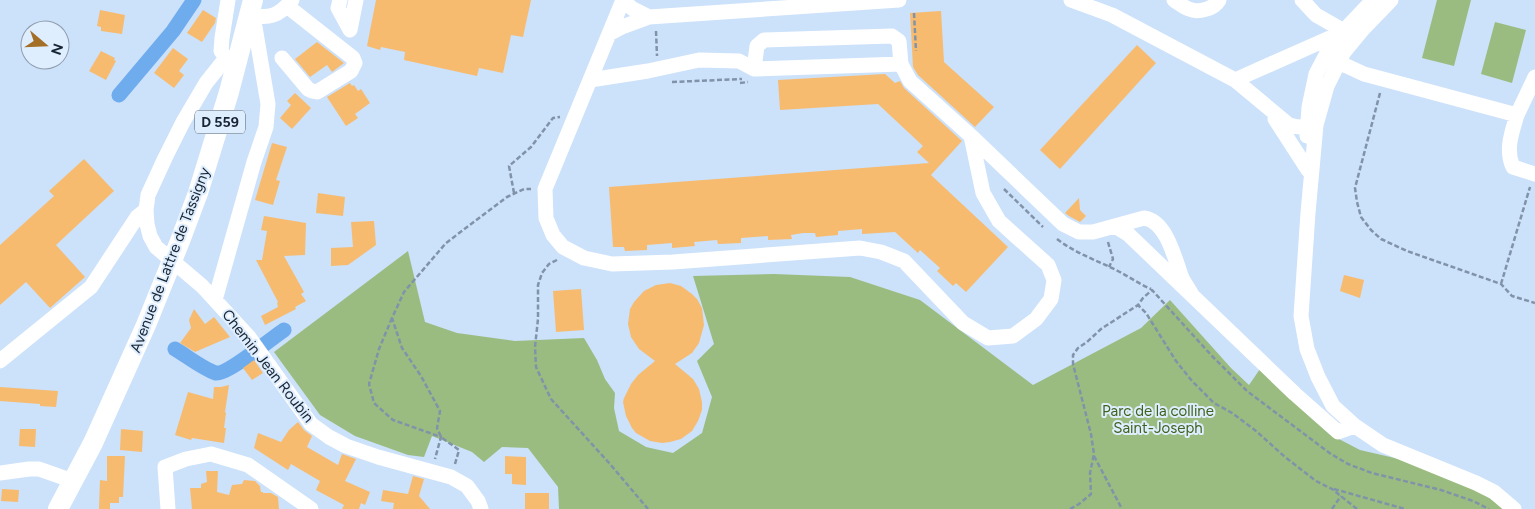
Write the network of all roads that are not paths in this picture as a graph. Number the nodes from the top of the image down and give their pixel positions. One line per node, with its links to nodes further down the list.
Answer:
1 (228, 0): 20 (street)
2 (340, 0): 3 (street)
3 (356, 0)
4 (623, 0): 14 (street); 16 (street)
5 (899, 0): 14 (street)
6 (1071, 0): 25 (street)
7 (1174, 0): 8 (street)
8 (1219, 0)
9 (1302, 0): 15 (street)
10 (1373, 0): 15 (street)
11 (1391, 0): 19 (street)
12 (289, 3): 13 (street); 18 (street)
13 (255, 12): 20 (main road, Avenue de Lattre de Tassigny / D 559); 35 (street); 38 (street)
14 (653, 20): 16 (street)
15 (1344, 31): 17 (street); 19 (street)
16 (609, 34): 24 (street)
17 (1313, 44): 19 (street); 25 (street)
18 (282, 58)
19 (1333, 58): 27 (street); 28 (street); 28 (street)
20 (232, 60): 33 (street, Chemin Jean Roubin); 35 (main road, Avenue de Lattre de Tassigny / D 559)
21 (901, 64): 22 (street); 22 (street); 29 (street)
22 (750, 74): 24 (street)
23 (1535, 77): 27 (street)
24 (590, 80): 29 (street)
25 (1235, 80): 26 (street)
26 (1269, 109): 28 (street); 30 (street)
27 (1517, 115): 31 (street)
28 (1311, 126): 30 (street); 32 (street)
29 (970, 136): 34 (street)
30 (1308, 170): 32 (street)
31 (1535, 174)
32 (1310, 187): 40 (street)
33 (146, 210): 38 (street, Chemin Jean Roubin); 39 (street)
34 (1111, 232): 37 (street); 37 (street)
35 (184, 244): 36 (main road, Avenue de Lattre de Tassigny / D 559)
36 (168, 283): 42 (main road, Avenue de Lattre de Tassigny / D 559); 44 (street)
37 (1192, 295): 40 (street)
38 (215, 300): 47 (street, Chemin Jean Roubin)
39 (0, 361)
40 (1354, 426): 48 (street)
41 (0, 472): 42 (street)
42 (74, 481): 43 (main road, Avenue de Lattre de Tassigny / D 559)
43 (58, 509)
44 (69, 509)
45 (168, 509): 46 (street)
46 (312, 509)
47 (481, 509)
48 (1514, 509)

